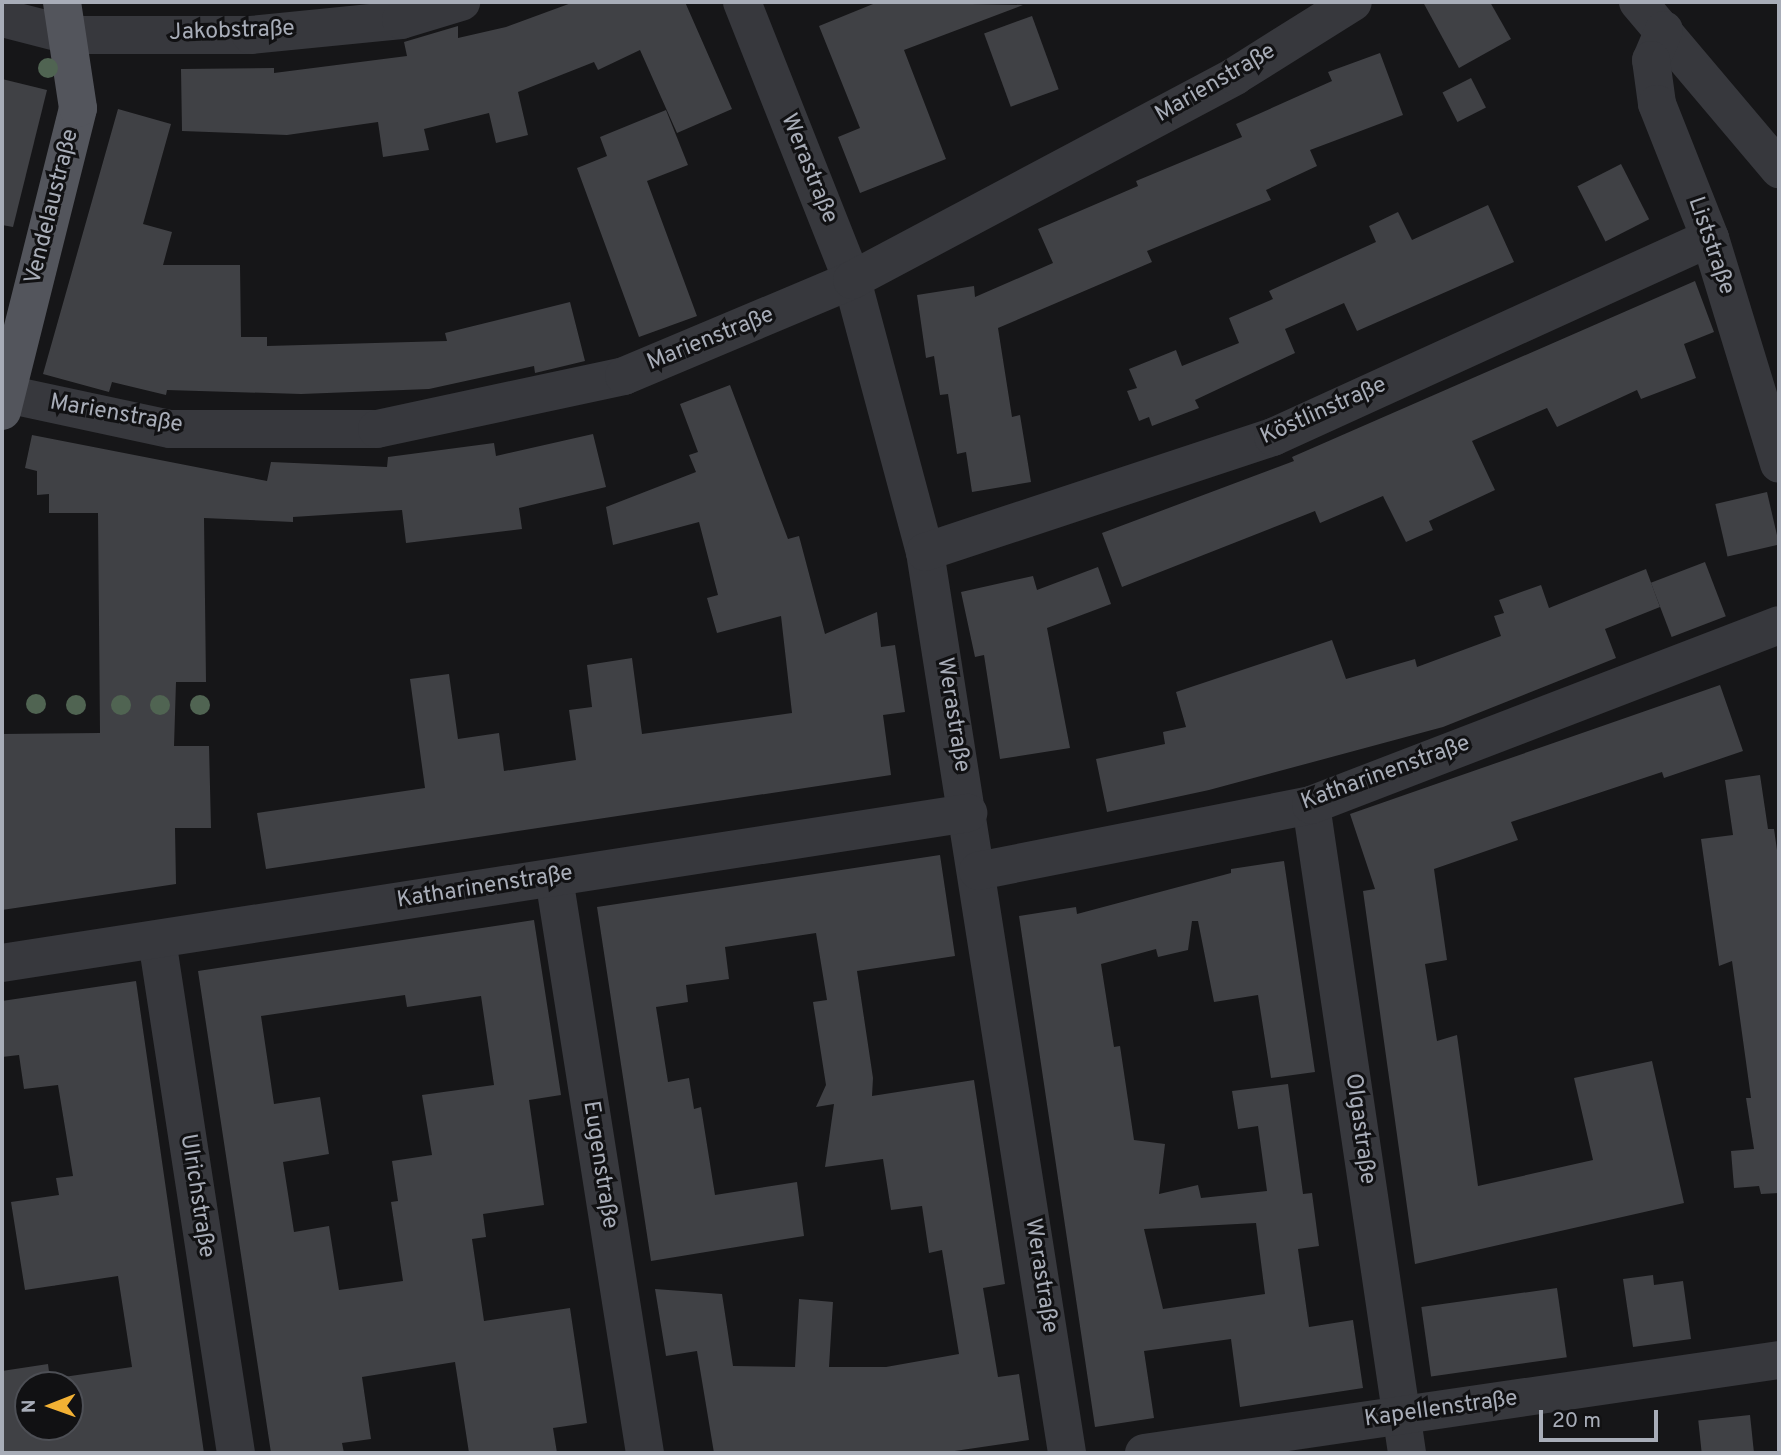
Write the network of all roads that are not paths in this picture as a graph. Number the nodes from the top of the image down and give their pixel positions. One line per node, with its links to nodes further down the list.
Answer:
1 (461, 2): 6 (street, Jakobstraße)
2 (742, 2): 10 (street, Werastraße)
3 (1353, 2): 10 (street, Marienstraße)
4 (1639, 2): 7 (street)
5 (2, 18): 6 (street, Jakobstraße)
6 (65, 18): 11 (main road, Vendelaustraße)
7 (1664, 30): 8 (street); 9 (street, Liststraße)
8 (1779, 169)
9 (1710, 238): 12 (street, Liststraße); 13 (street, Köstlinstraße)
10 (852, 280): 11 (street, Marienstraße); 13 (street, Werastraße)
11 (3, 399)
12 (1779, 464)
13 (925, 552): 16 (street, Werastraße)
14 (1779, 625): 15 (street, Katharinenstraße)
15 (1311, 805): 17 (street, Katharinenstraße); 22 (street, Olgastraße)
16 (968, 813): 17 (street, Werastraße); 18 (street, Katharinenstraße)
17 (978, 870): 25 (street, Werastraße)
18 (554, 877): 19 (street, Katharinenstraße); 24 (street, Eugenstraße)
19 (157, 940): 20 (street, Katharinenstraße); 23 (street, Ulrichstraße)
20 (2, 963)
21 (1779, 1360): 22 (street, Kapellenstraße)
22 (1404, 1435): 26 (street, Kapellenstraße)
23 (236, 1453)
24 (645, 1453)
25 (1067, 1453)
26 (1144, 1453)

